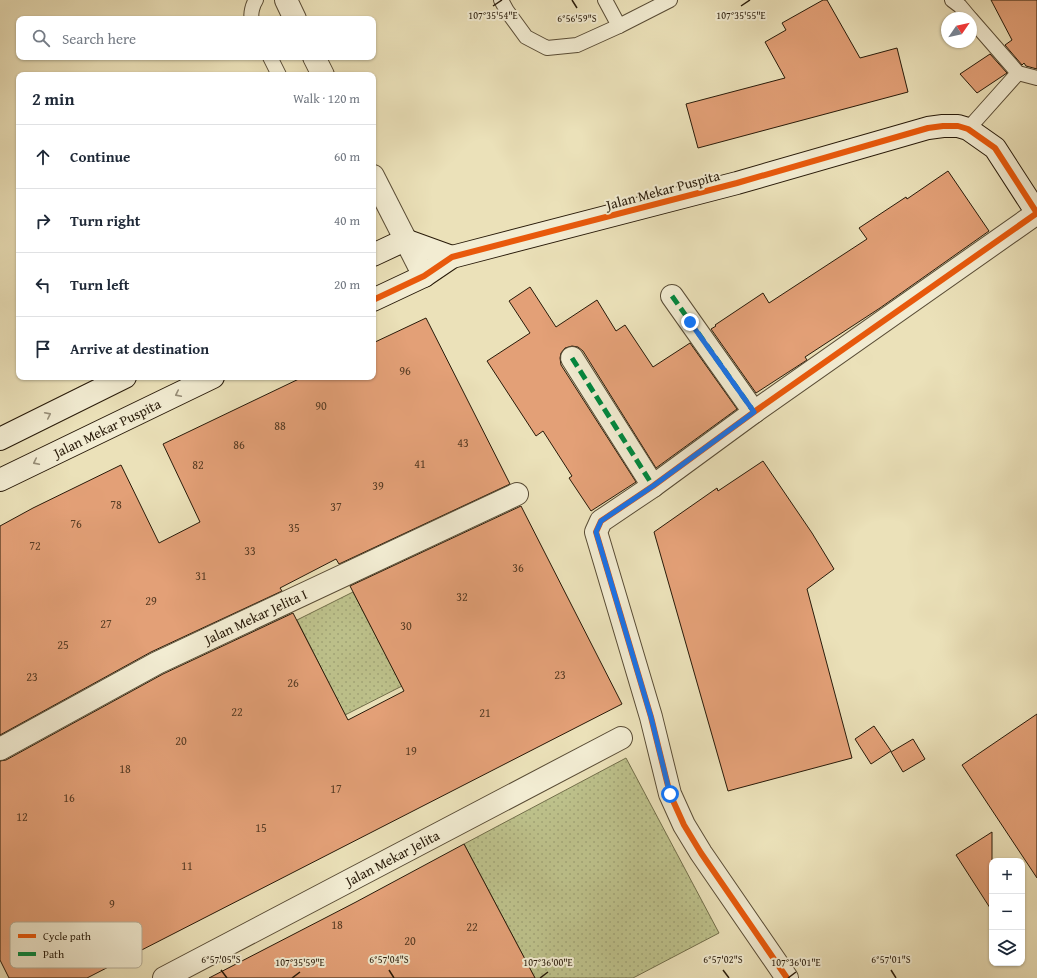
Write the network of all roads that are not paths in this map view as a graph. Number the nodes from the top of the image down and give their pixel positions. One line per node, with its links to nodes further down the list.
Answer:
1 (256, 0): 8 (lane)
2 (286, 0): 9 (street)
3 (501, 0): 11 (lane)
4 (605, 0): 11 (lane)
5 (670, 0): 11 (lane)
6 (952, 0): 7 (lane)
7 (966, 12)
8 (251, 16)
9 (294, 16)
10 (977, 25): 16 (lane)
11 (619, 26)
12 (271, 60): 14 (lane)
13 (316, 60): 15 (street)
14 (277, 72)
15 (322, 72)
16 (1018, 73): 17 (lane); 18 (lane)
17 (1037, 78)
18 (968, 129): 20 (street); 23 (street, Jalan Mekar Puspita)
19 (376, 182): 21 (street)
20 (1037, 213): 30 (street)
21 (405, 240): 22 (street); 23 (street); 24 (street)
22 (376, 254)
23 (452, 257): 24 (street, Jalan Mekar Puspita)
24 (424, 276): 26 (street, Jalan Mekar Puspita)
25 (672, 296): 30 (street)
26 (376, 299)
27 (572, 358): 33 (street)
28 (119, 380): 31 (street, one-way to 28)
29 (207, 380): 32 (street, Jalan Mekar Puspita, one-way to 32)
30 (754, 412): 33 (street)
31 (0, 439)
32 (0, 480)
33 (653, 486): 38 (street)
34 (517, 494): 36 (street, Jalan Mekar Jelita I)
35 (621, 738): 37 (street, Jalan Mekar Jelita)
36 (0, 749)
37 (164, 978)
38 (787, 978)

